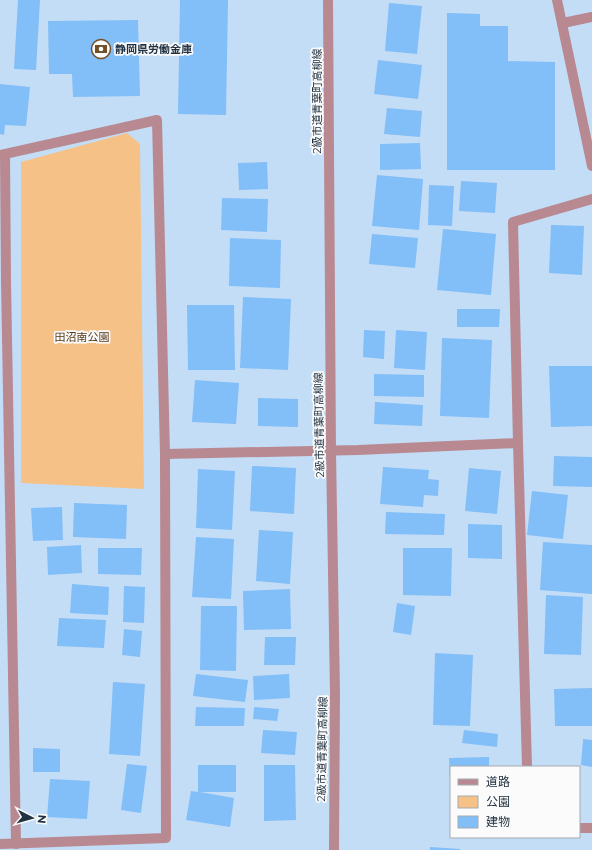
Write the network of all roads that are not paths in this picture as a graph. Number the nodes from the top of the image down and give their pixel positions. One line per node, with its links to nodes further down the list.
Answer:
1 (328, 0): 9 (street, 2級市道青葉町高柳線)
2 (558, 0): 4 (street)
3 (592, 17): 4 (street)
4 (563, 23): 6 (street)
5 (3, 154): 10 (street); 15 (street)
6 (592, 166)
7 (592, 199): 8 (street)
8 (518, 443): 9 (street); 11 (street)
9 (331, 451): 10 (street); 16 (street, 2級市道青葉町高柳線)
10 (165, 454): 15 (street)
11 (527, 766)
12 (580, 828): 13 (street)
13 (592, 828)
14 (0, 844): 15 (street)
15 (16, 844)
16 (334, 850)

